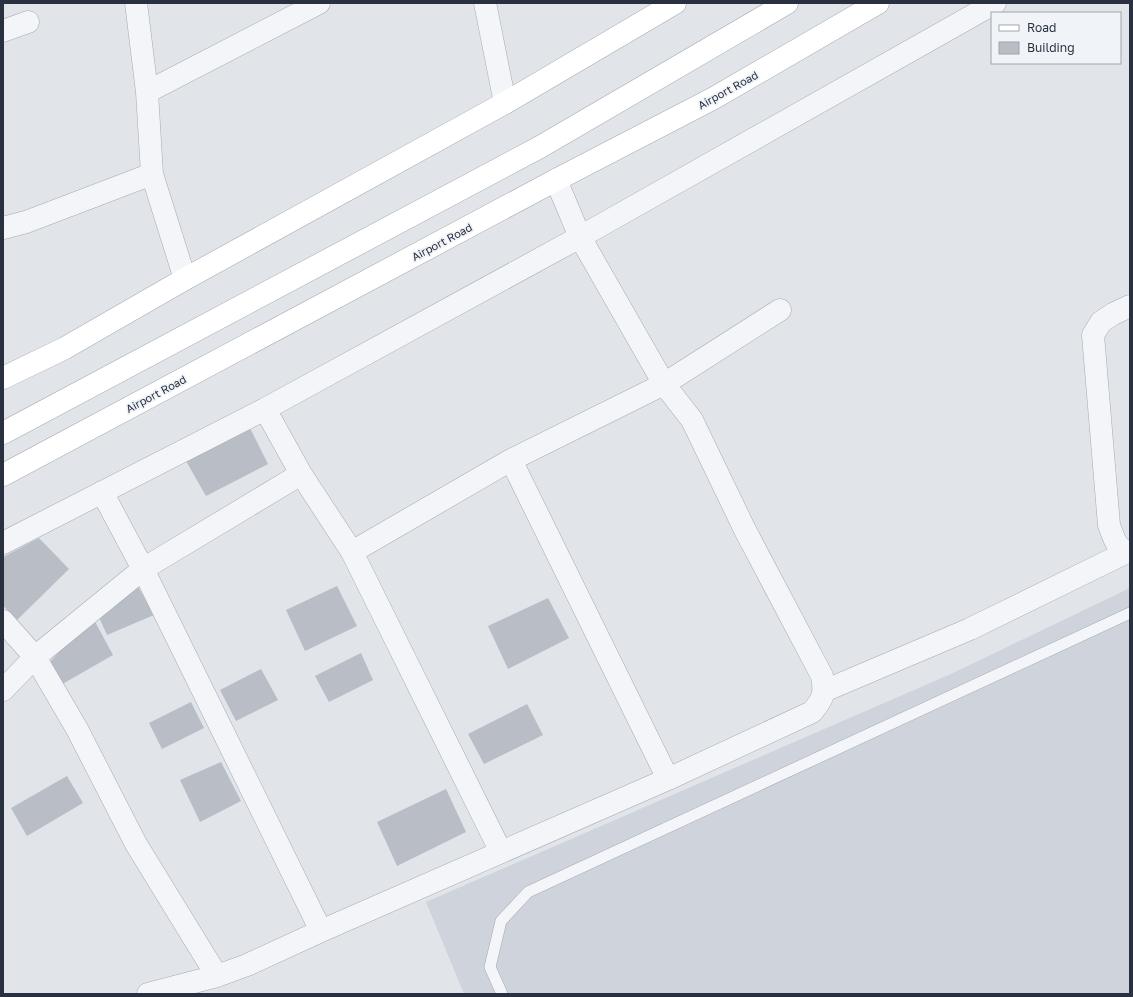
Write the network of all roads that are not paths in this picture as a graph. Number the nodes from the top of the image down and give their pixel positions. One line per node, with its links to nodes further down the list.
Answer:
1 (136, 3): 10 (street)
2 (319, 3): 10 (street)
3 (485, 3): 11 (street)
4 (675, 3): 11 (street)
5 (786, 3): 22 (street)
6 (878, 3): 13 (street, Airport Road)
7 (995, 3): 15 (street)
8 (28, 22): 9 (street)
9 (3, 31)
10 (147, 92): 12 (street)
11 (504, 103): 16 (street)
12 (152, 174): 14 (street); 16 (street)
13 (556, 180): 15 (street); 25 (street, Airport Road)
14 (3, 228)
15 (580, 237): 20 (street); 21 (street)
16 (185, 279): 19 (street)
17 (1130, 306): 29 (street)
18 (780, 310): 20 (street)
19 (3, 378)
20 (664, 384): 23 (street); 35 (street)
21 (265, 409): 24 (street); 26 (street)
22 (3, 433)
23 (511, 460): 28 (street); 36 (street)
24 (301, 474): 28 (street); 30 (street)
25 (3, 475)
26 (102, 492): 27 (street); 30 (street)
27 (3, 543)
28 (352, 552): 37 (street)
29 (1128, 552): 35 (street)
30 (142, 569): 33 (street); 38 (street)
31 (1130, 613): 41 (lane)
32 (3, 621): 33 (street)
33 (35, 657): 34 (street); 39 (street)
34 (3, 690)
35 (824, 691): 36 (street)
36 (668, 779): 37 (street)
37 (501, 852): 38 (street)
38 (321, 931): 39 (street)
39 (217, 976): 40 (street)
40 (148, 994)
41 (502, 994)

